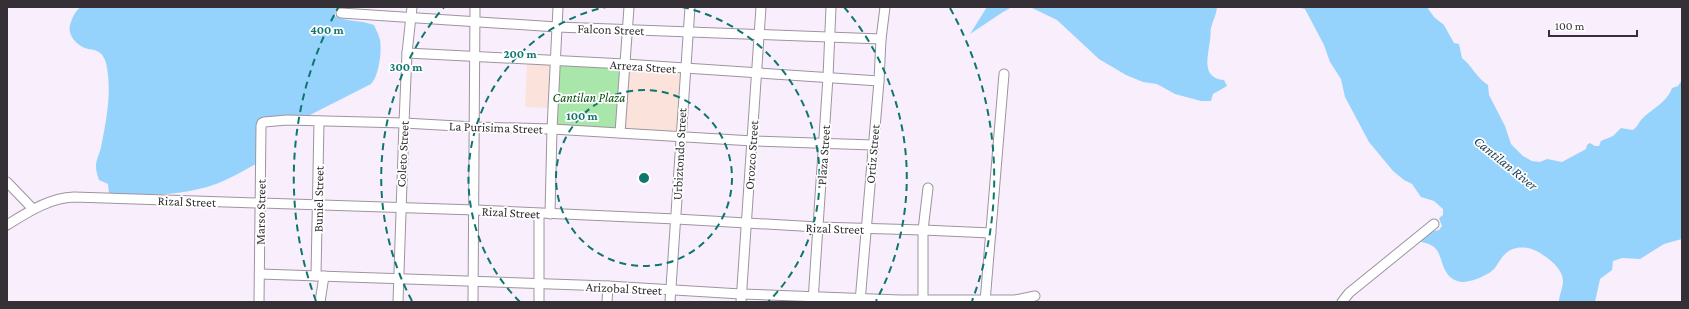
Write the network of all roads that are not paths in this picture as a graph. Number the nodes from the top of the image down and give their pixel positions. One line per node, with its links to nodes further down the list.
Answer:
1 (412, 7): 10 (street, Coleto Street)
2 (475, 7): 11 (street)
3 (558, 7): 12 (street)
4 (629, 7): 13 (street)
5 (690, 7): 14 (street, Urbiztondo Street)
6 (760, 7): 15 (street, Orozco Street)
7 (832, 7): 16 (street, Plaza Street)
8 (885, 7): 17 (street, Ortiz Street)
9 (341, 13): 10 (street, Falcon Street)
10 (411, 18): 11 (street, Falcon Street); 18 (street, Coleto Street)
11 (475, 23): 12 (street, Falcon Street); 19 (street)
12 (557, 27): 13 (street, Falcon Street); 20 (street)
13 (627, 30): 14 (street, Falcon Street); 21 (street)
14 (688, 31): 15 (street, Falcon Street); 22 (street, Urbiztondo Street)
15 (758, 36): 16 (street, Falcon Street); 23 (street, Orozco Street)
16 (831, 38): 17 (street, Falcon Street); 25 (street, Plaza Street)
17 (880, 39): 26 (street, Ortiz Street)
18 (407, 53): 19 (street, Arreza Street); 29 (street, Coleto Street)
19 (474, 56): 20 (street, Arreza Street); 30 (street)
20 (555, 61): 21 (street, Arreza Street); 31 (street)
21 (625, 64): 22 (street, Arreza Street); 32 (street)
22 (684, 69): 23 (street, Arreza Street); 33 (street, Urbiztondo Street)
23 (757, 73): 25 (street, Arreza Street); 34 (street, Orozco Street)
24 (1004, 74): 53 (street)
25 (828, 77): 26 (street, Arreza Street); 35 (street, Plaza Street)
26 (879, 81): 36 (street, Ortiz Street)
27 (319, 122): 28 (street, La Purisima Street); 29 (street, La Purisima Street); 40 (street, Buniel Street)
28 (262, 123): 39 (street, Marso Street)
29 (404, 123): 30 (street, La Purisima Street); 41 (street, Coleto Street)
30 (475, 127): 31 (street, La Purisima Street); 43 (street)
31 (552, 129): 32 (street, La Purisima Street); 45 (street)
32 (620, 133): 33 (street, La Purisima Street)
33 (680, 137): 34 (street, La Purisima Street); 46 (street, Urbiztondo Street)
34 (753, 141): 35 (street, La Purisima Street); 47 (street, Orozco Street)
35 (824, 143): 36 (street, La Purisima Street); 50 (street, Plaza Street)
36 (873, 145): 51 (street, Ortiz Street)
37 (7, 182): 42 (street)
38 (928, 188): 52 (street)
39 (261, 204): 40 (street, Rizal Street); 42 (street, Rizal Street); 54 (street, Marso Street)
40 (318, 205): 41 (street, Rizal Street); 55 (street, Buniel Street)
41 (400, 208): 43 (street, Rizal Street); 56 (street, Coleto Street)
42 (34, 209): 49 (street, Rizal Street)
43 (475, 210): 44 (street, Rizal Street); 57 (street)
44 (539, 214): 45 (street, Rizal Street); 58 (street)
45 (550, 214): 46 (street, Rizal Street)
46 (676, 219): 47 (street, Rizal Street); 60 (street, Urbiztondo Street)
47 (746, 224): 50 (street, Rizal Street); 62 (street, Orozco Street)
48 (1434, 224): 74 (street)
49 (7, 225)
50 (818, 227): 51 (street, Rizal Street); 63 (street, Plaza Street)
51 (866, 229): 52 (street, Rizal Street); 64 (street, Ortiz Street)
52 (923, 230): 53 (street, Rizal Street); 65 (street)
53 (991, 233): 66 (street)
54 (260, 274): 55 (street, Arizobal Street); 67 (street, Marso Street)
55 (320, 276): 56 (street, Arizobal Street); 68 (street, Buniel Street)
56 (399, 278): 57 (street, Arizobal Street); 69 (street, Coleto Street)
57 (473, 283): 58 (street, Arizobal Street); 70 (street)
58 (540, 285): 59 (street, Arizobal Street); 71 (street)
59 (608, 286): 60 (street, Arizobal Street); 72 (street)
60 (670, 290): 62 (street, Arizobal Street); 73 (street, Urbiztondo Street)
61 (1035, 296): 66 (street, Arizobal Street)
62 (741, 298): 63 (street, Arizobal Street)
63 (813, 299): 64 (street, Arizobal Street)
64 (860, 300): 65 (street, Arizobal Street)
65 (923, 301): 66 (street, Arizobal Street)
66 (985, 301)
67 (259, 302)
68 (320, 302)
69 (398, 302)
70 (473, 302)
71 (539, 302)
72 (607, 302)
73 (670, 302)
74 (1342, 302)

